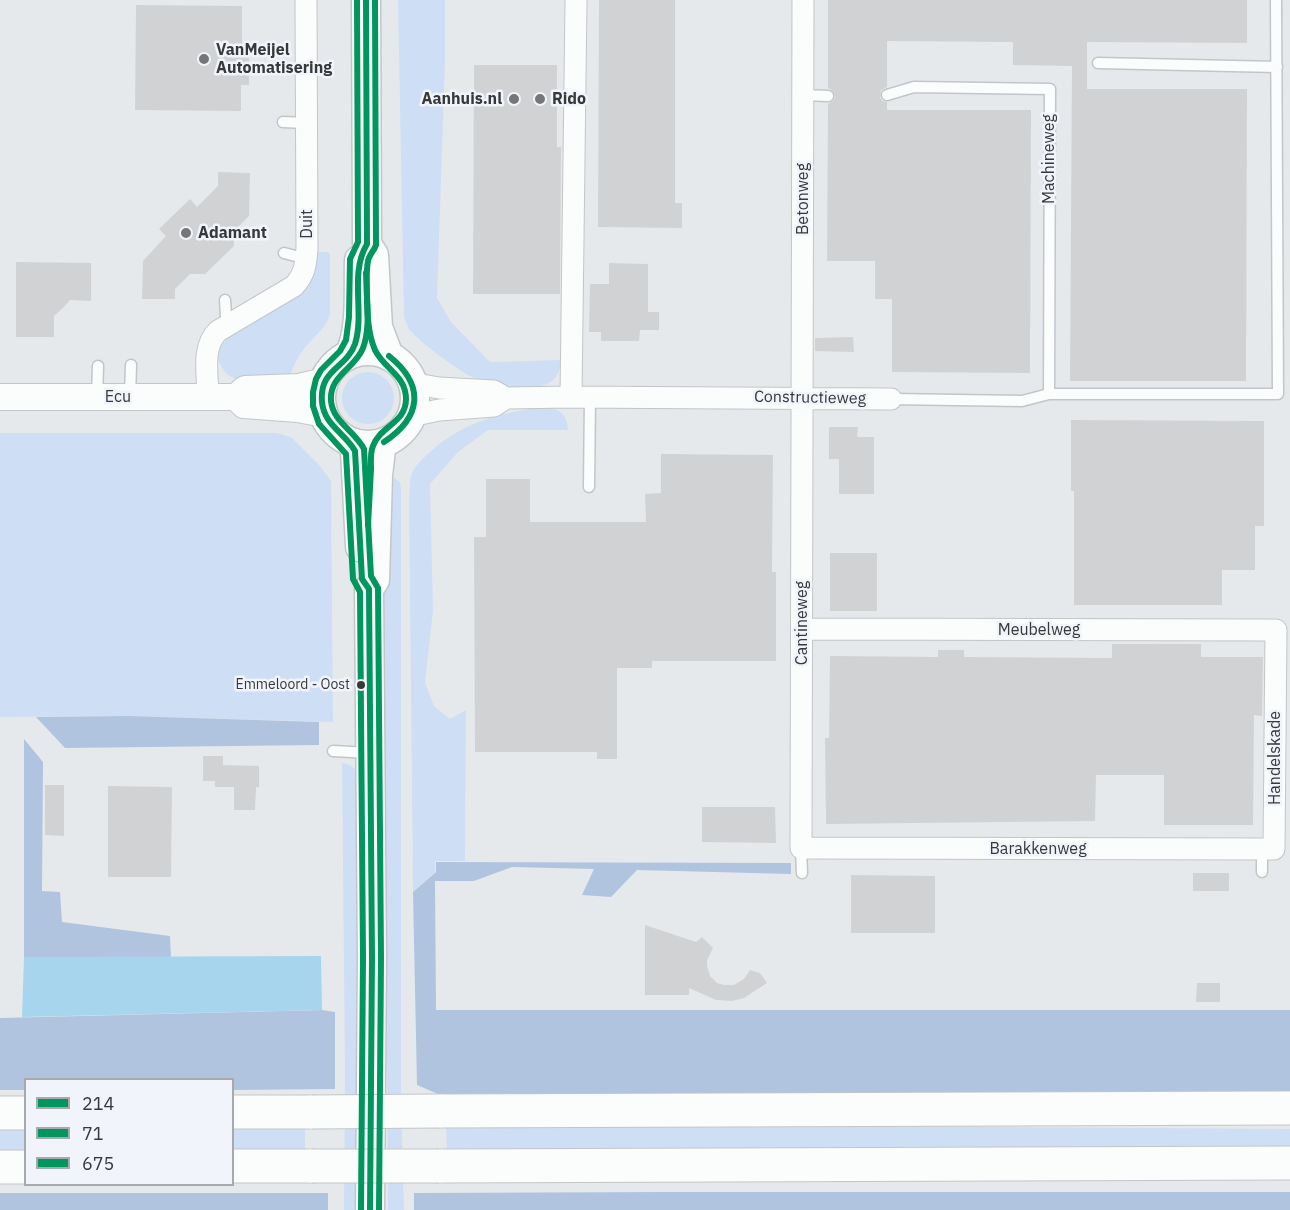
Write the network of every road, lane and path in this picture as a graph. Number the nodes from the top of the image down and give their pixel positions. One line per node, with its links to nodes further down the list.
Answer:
1 (306, 0): 12 (street, Duit)
2 (366, 0): 13 (main road)
3 (576, 0): 30 (street)
4 (803, 0): 9 (street, Betonweg)
5 (1276, 0): 7 (lane)
6 (1098, 63): 7 (lane)
7 (1277, 67): 24 (lane, Constructieweg)
8 (887, 95): 24 (lane, Machineweg)
9 (803, 96): 10 (lane); 32 (street, Betonweg)
10 (828, 96)
11 (283, 122): 12 (lane)
12 (306, 123): 15 (street, Duit)
13 (367, 244): 18 (main road); 19 (main road)
14 (284, 253): 15 (lane)
15 (307, 259): 17 (street, Duit)
16 (225, 300): 17 (lane)
17 (230, 324): 28 (street, Duit)
18 (349, 355): 19 (main road); 23 (main road)
19 (389, 356): 22 (main road)
20 (131, 365): 27 (lane)
21 (98, 366): 26 (lane)
22 (411, 380): 31 (street, Constructieweg); 35 (main road)
23 (325, 381): 29 (street, Ecu); 34 (main road)
24 (1049, 394): 33 (lane, Constructieweg)
25 (0, 397): 26 (street, Ecu)
26 (97, 397): 27 (street, Ecu)
27 (130, 397): 28 (street, Ecu)
28 (208, 397): 29 (street, Ecu)
29 (236, 397): 34 (street, Ecu)
30 (580, 397): 31 (street, Constructieweg); 32 (street, Constructieweg); 38 (lane)
31 (506, 398): 35 (street, Constructieweg)
32 (803, 398): 33 (street, Constructieweg); 40 (street, Cantineweg)
33 (891, 399)
34 (324, 414): 36 (main road)
35 (411, 416): 37 (main road)
36 (351, 442): 37 (main road); 39 (main road)
37 (384, 442): 39 (main road)
38 (589, 487)
39 (369, 589): 43 (main road)
40 (802, 629): 41 (street, Meubelweg); 44 (street, Cantineweg)
41 (1276, 630): 45 (street, Handelskade)
42 (333, 752): 43 (lane)
43 (370, 753): 56 (main road)
44 (801, 848): 45 (street, Barakkenweg); 47 (lane)
45 (1268, 849): 46 (lane)
46 (1262, 872)
47 (802, 873)
48 (1290, 1108): 49 (highway, bridge)
49 (234, 1112)
50 (0, 1113): 51 (highway)
51 (24, 1113)
52 (1290, 1163): 55 (highway, bridge)
53 (0, 1167): 54 (highway)
54 (24, 1167)
55 (234, 1167)
56 (370, 1210)

